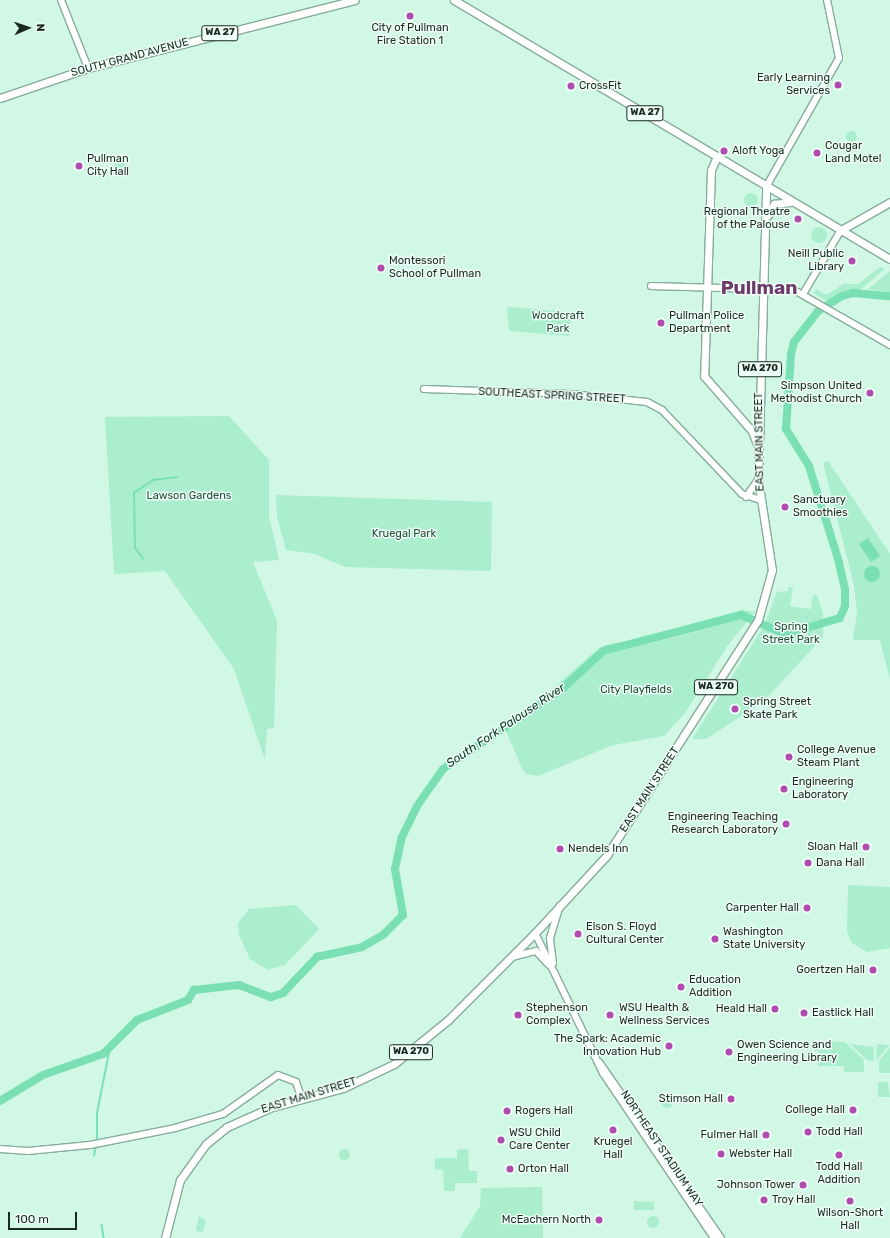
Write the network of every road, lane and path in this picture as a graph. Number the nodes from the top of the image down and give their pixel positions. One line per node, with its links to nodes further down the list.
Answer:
1 (61, 0): 5 (street)
2 (354, 0): 5 (main road, SOUTH GRAND AVENUE / WA 27)
3 (454, 0): 7 (main road, WA 27)
4 (827, 0): 8 (street)
5 (88, 68): 6 (main road, SOUTH GRAND AVENUE / WA 27)
6 (0, 98)
7 (717, 156): 8 (main road, WA 27); 15 (main road, WA 270)
8 (766, 187): 10 (main road, WA 27); 12 (main road, EAST MAIN STREET / WA 270)
9 (890, 202): 11 (main road)
10 (798, 204): 11 (main road, WA 27); 12 (main road)
11 (841, 230): 13 (main road, WA 27); 17 (street)
12 (765, 231): 16 (main road, EAST MAIN STREET / WA 270)
13 (890, 259)
14 (650, 286): 15 (street)
15 (707, 288): 16 (street); 21 (main road, WA 270)
16 (762, 289): 17 (street); 20 (main road, EAST MAIN STREET / WA 270)
17 (803, 294): 18 (street)
18 (890, 345)
19 (424, 389): 24 (street, SOUTHEAST SPRING STREET)
20 (759, 412): 21 (main road); 22 (main road, EAST MAIN STREET / WA 270)
21 (748, 426): 22 (main road, WA 270)
22 (759, 450): 23 (main road, EAST MAIN STREET / WA 270)
23 (758, 480): 24 (street); 25 (main road, EAST MAIN STREET / WA 270)
24 (746, 497): 25 (street)
25 (761, 500): 26 (main road, EAST MAIN STREET / WA 270)
26 (561, 905): 27 (main road, EAST MAIN STREET / WA 270); 29 (street)
27 (535, 933): 28 (main road, EAST MAIN STREET / WA 270); 29 (street, NORTHEAST STADIUM WAY)
28 (512, 957): 29 (street); 31 (main road, EAST MAIN STREET / WA 270)
29 (553, 969): 30 (street, NORTHEAST STADIUM WAY)
30 (598, 1061): 34 (street, NORTHEAST STADIUM WAY); 35 (street, NORTHEAST STADIUM WAY)
31 (302, 1099): 32 (street); 33 (main road, EAST MAIN STREET / WA 270)
32 (0, 1149)
33 (165, 1238)
34 (714, 1238)
35 (721, 1238)

